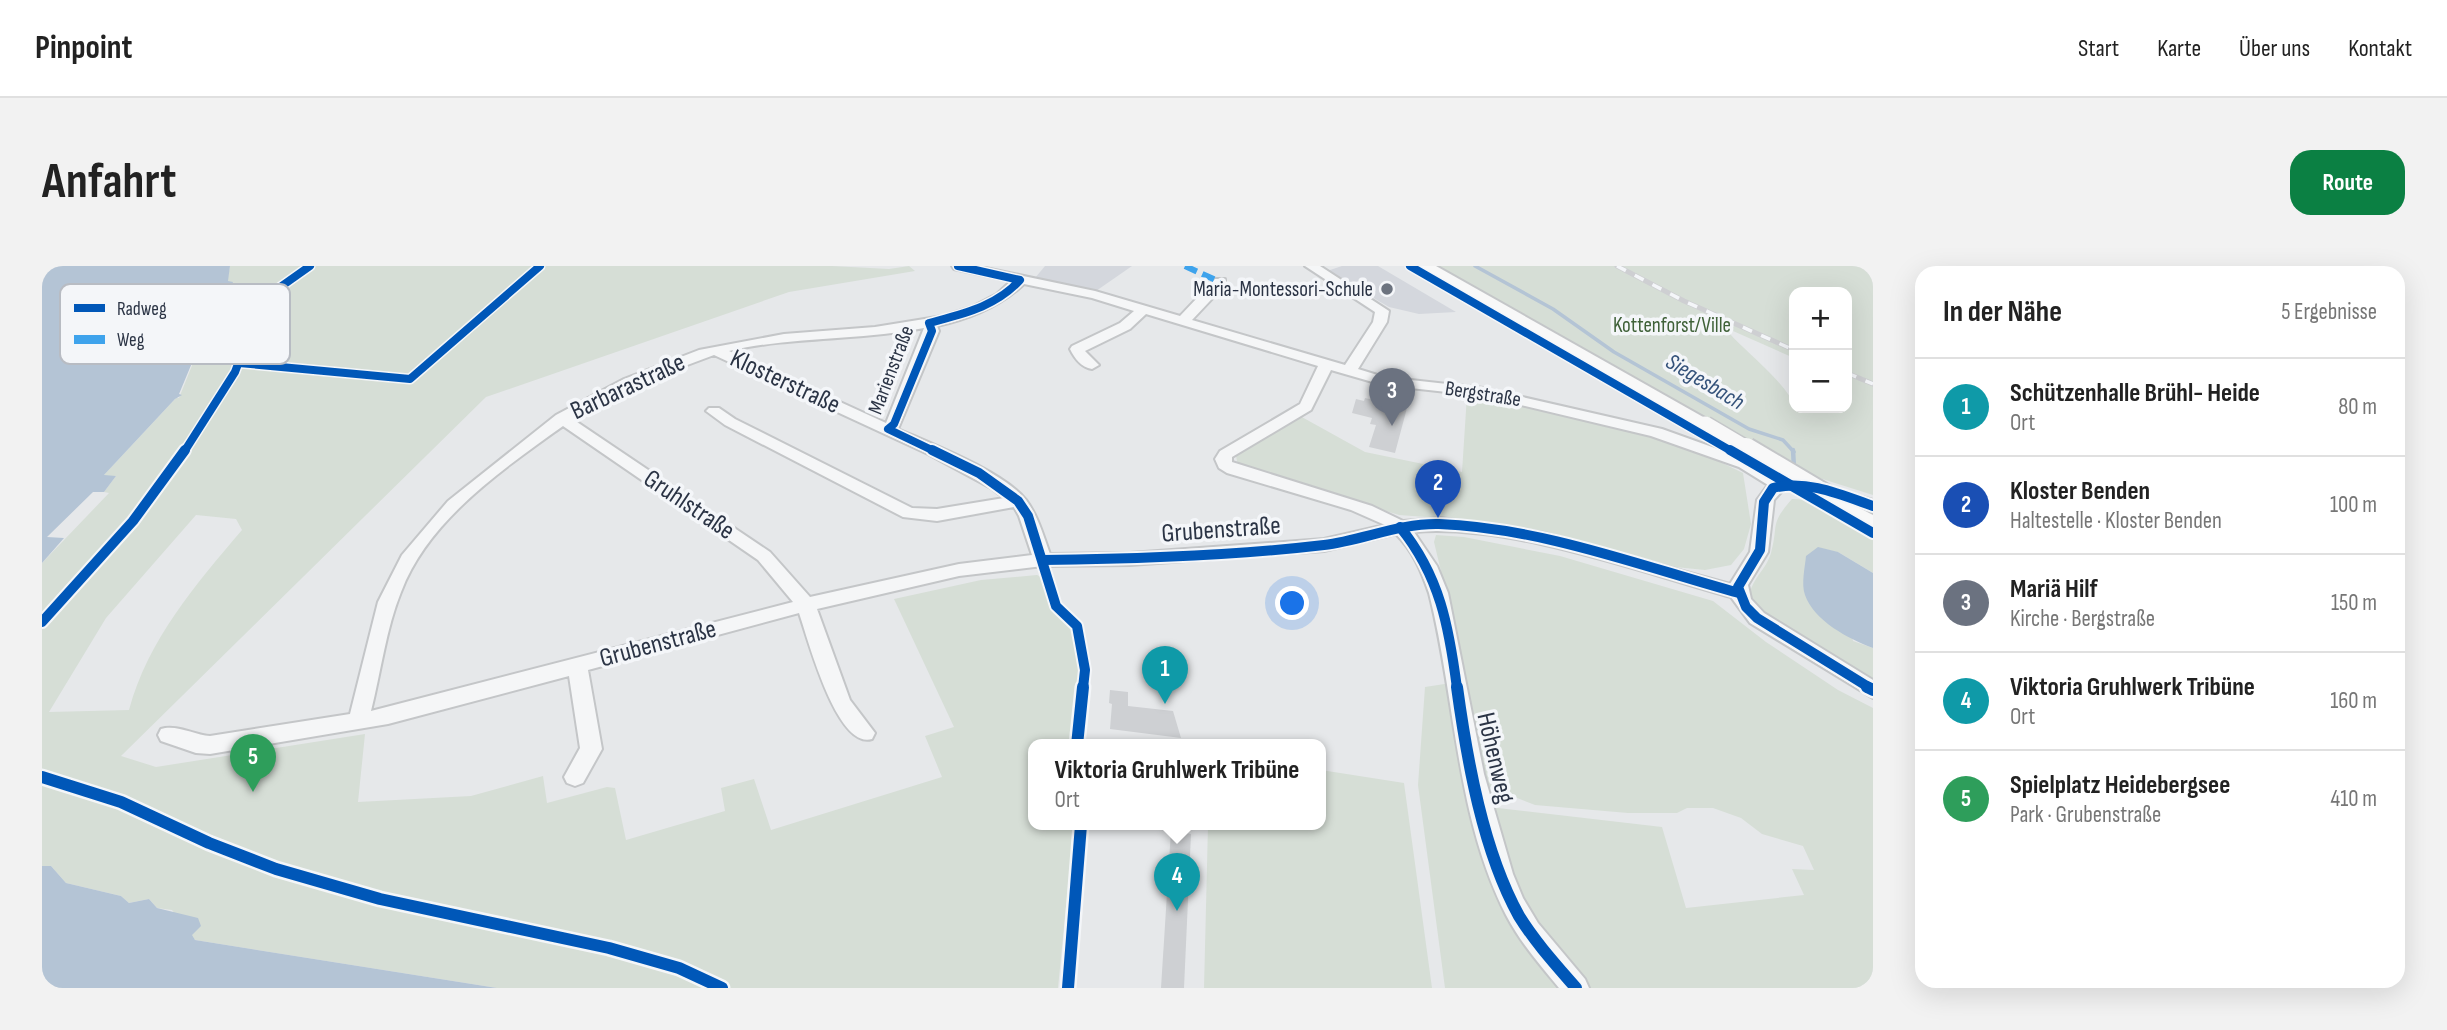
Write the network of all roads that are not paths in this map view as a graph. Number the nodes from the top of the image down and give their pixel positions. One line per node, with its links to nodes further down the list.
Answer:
1 (958, 266): 4 (street, Bergstraße)
2 (1311, 266): 12 (street)
3 (1423, 266): 19 (main road, bridge)
4 (1020, 280): 6 (street, Bergstraße); 8 (street, Barbarastraße)
5 (1220, 282): 7 (street)
6 (1143, 310): 7 (street, Bergstraße); 10 (street)
7 (1182, 322): 11 (street, Bergstraße)
8 (929, 323): 9 (street, Barbarastraße); 15 (street, Marienstraße)
9 (717, 351): 14 (street, Barbarastraße); 15 (street, Klosterstraße)
10 (1092, 365)
11 (1326, 365): 12 (street, Bergstraße); 20 (street)
12 (1349, 371): 16 (street, Bergstraße)
13 (714, 411): 17 (street)
14 (561, 418): 23 (street, Gruhlstraße); 26 (street, Barbarastraße)
15 (888, 429): 17 (street, Klosterstraße)
16 (1779, 485): 18 (street); 22 (street)
17 (1018, 501): 21 (street, Klosterstraße)
18 (1873, 506)
19 (1873, 525)
20 (1400, 527): 21 (street, Grubenstraße); 22 (street); 30 (street, Höhenweg)
21 (1042, 560): 23 (street, Grubenstraße)
22 (1739, 593): 25 (street)
23 (806, 605): 24 (street, Grubenstraße); 27 (street, Gruhlstraße)
24 (577, 666): 26 (street, Grubenstraße); 29 (street)
25 (1873, 690)
26 (358, 722): 28 (street, Grubenstraße)
27 (864, 733)
28 (169, 735)
29 (575, 777)
30 (1576, 988)

